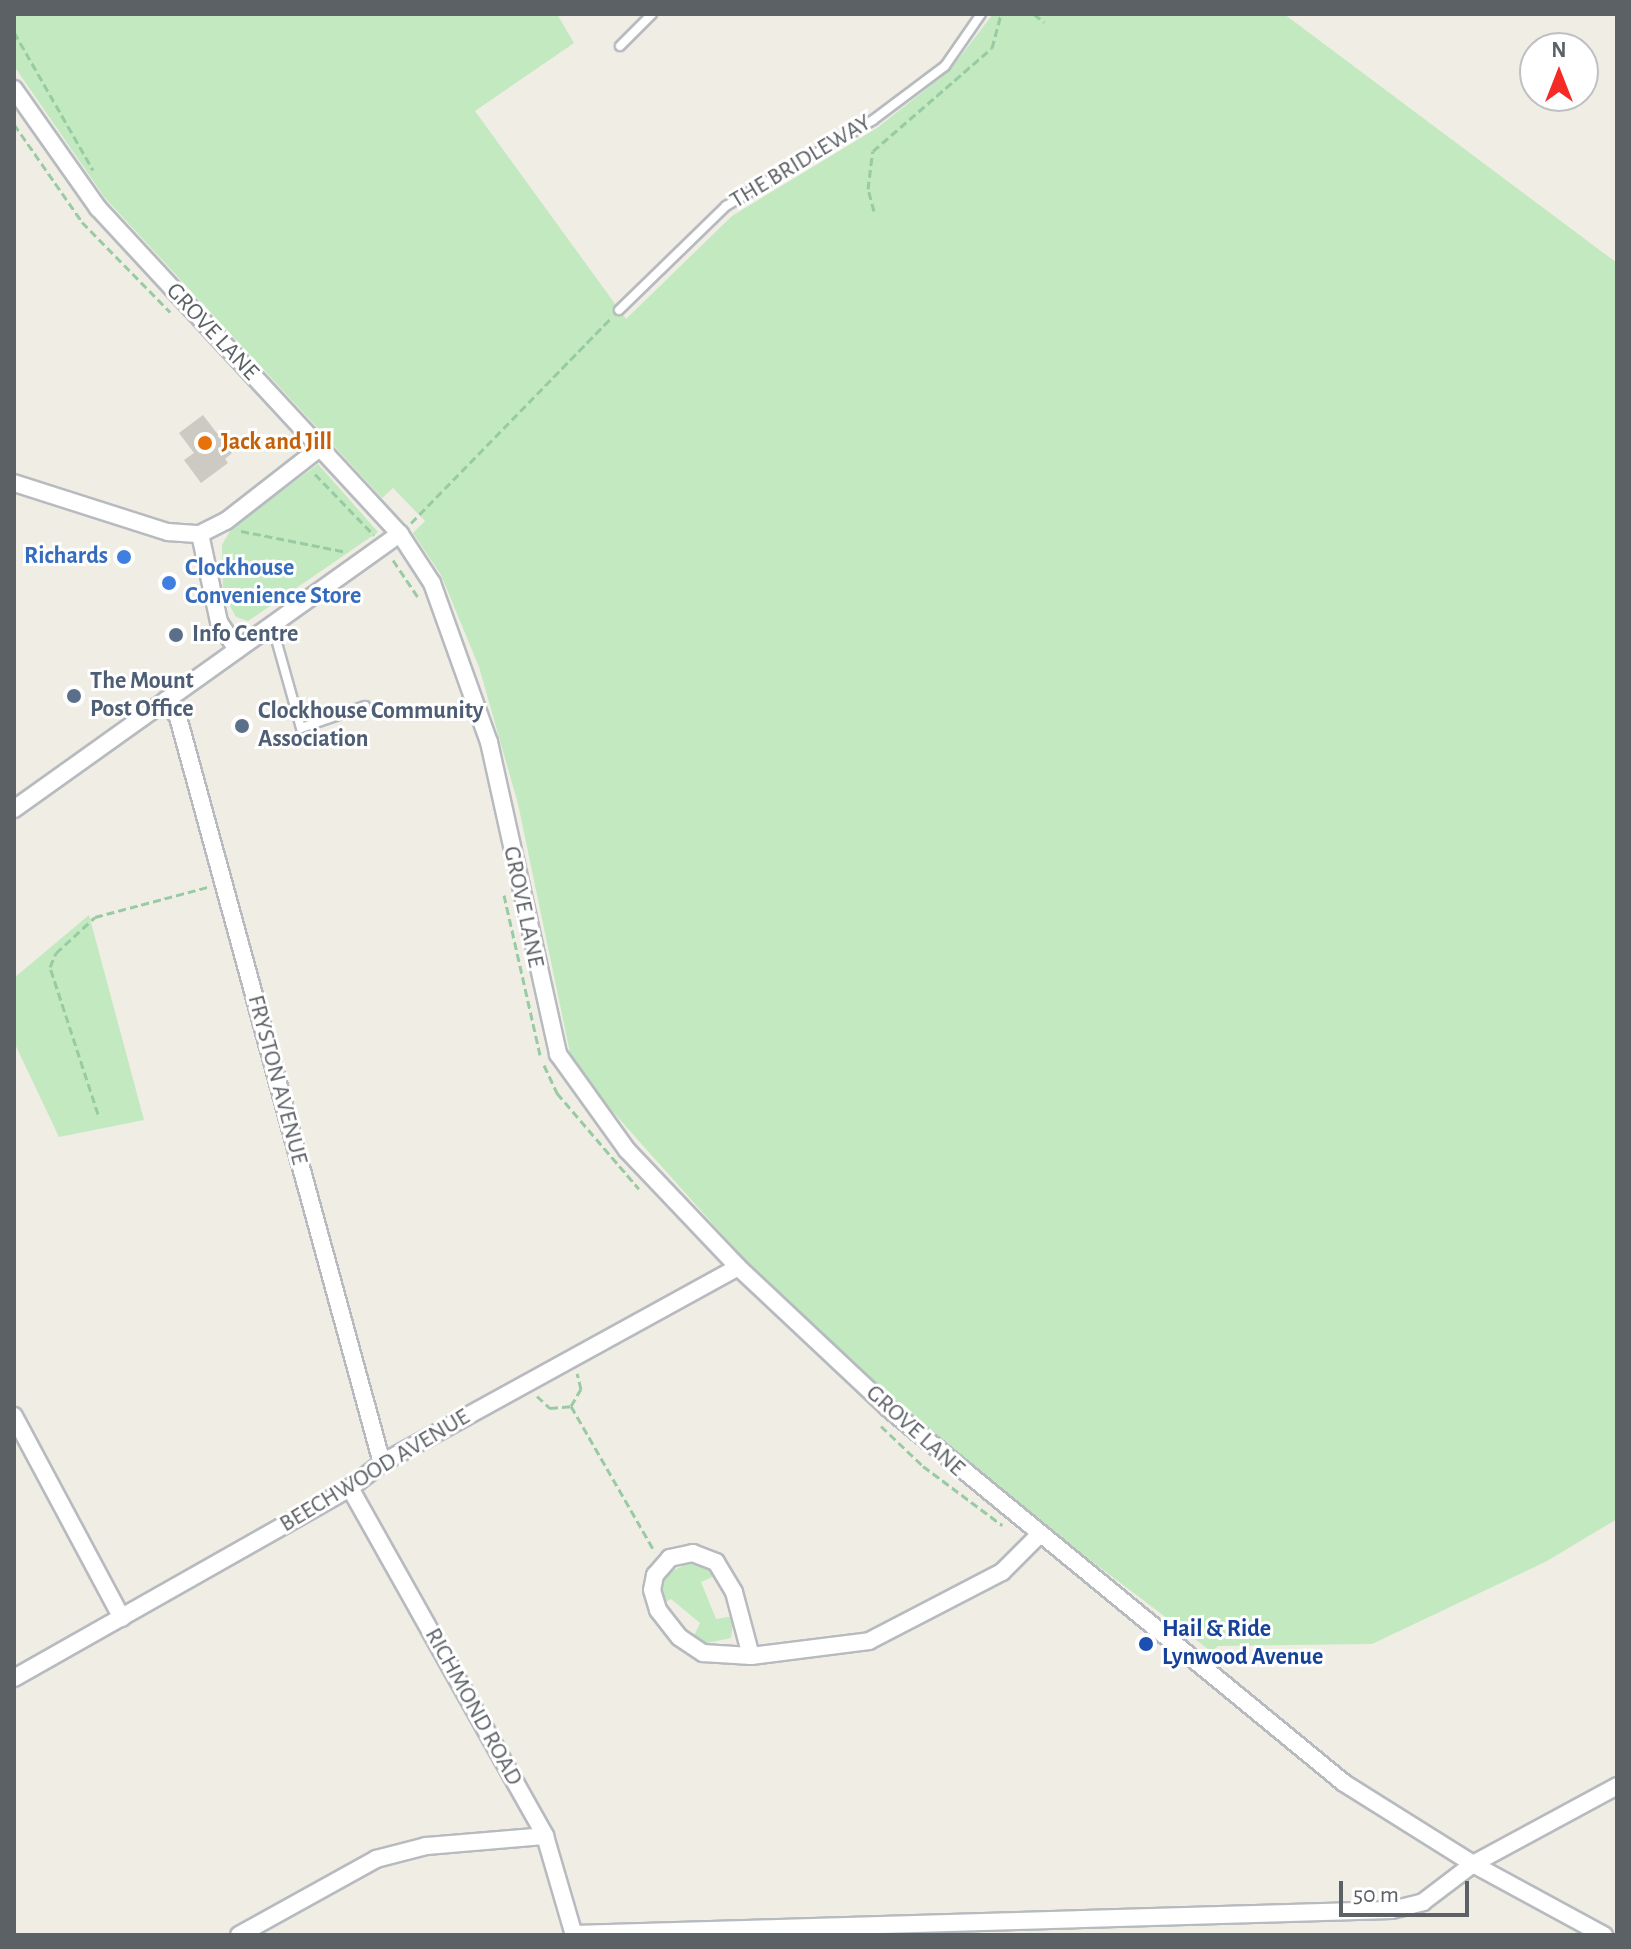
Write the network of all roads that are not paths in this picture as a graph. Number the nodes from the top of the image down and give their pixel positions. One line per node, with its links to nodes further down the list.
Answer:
1 (652, 14): 3 (lane)
2 (981, 14): 5 (lane, THE BRIDLEWAY)
3 (620, 46)
4 (14, 89): 6 (street, GROVE LANE)
5 (619, 310)
6 (321, 447): 8 (street); 9 (street, GROVE LANE)
7 (14, 483): 8 (street)
8 (200, 534): 11 (street)
9 (400, 534): 10 (street); 15 (street, GROVE LANE)
10 (272, 625): 11 (street); 13 (lane)
11 (237, 650): 12 (street)
12 (166, 700): 14 (street); 17 (street, FRYSTON AVENUE)
13 (365, 706)
14 (14, 809)
15 (738, 1267): 17 (street, BEECHWOOD AVENUE); 19 (street, GROVE LANE)
16 (14, 1416): 20 (street)
17 (382, 1463): 18 (street, BEECHWOOD AVENUE)
18 (350, 1488): 20 (street, BEECHWOOD AVENUE); 24 (street, RICHMOND ROAD)
19 (1040, 1534): 21 (street); 25 (street, GROVE LANE)
20 (122, 1618): 22 (street, BEECHWOOD AVENUE)
21 (751, 1656): 21 (street)
22 (14, 1678)
23 (1617, 1786): 25 (street)
24 (545, 1836): 26 (street); 27 (street, RICHMOND ROAD)
25 (1473, 1864): 27 (street); 28 (street, GROVE LANE)
26 (242, 1934)
27 (574, 1934)
28 (1604, 1935)

